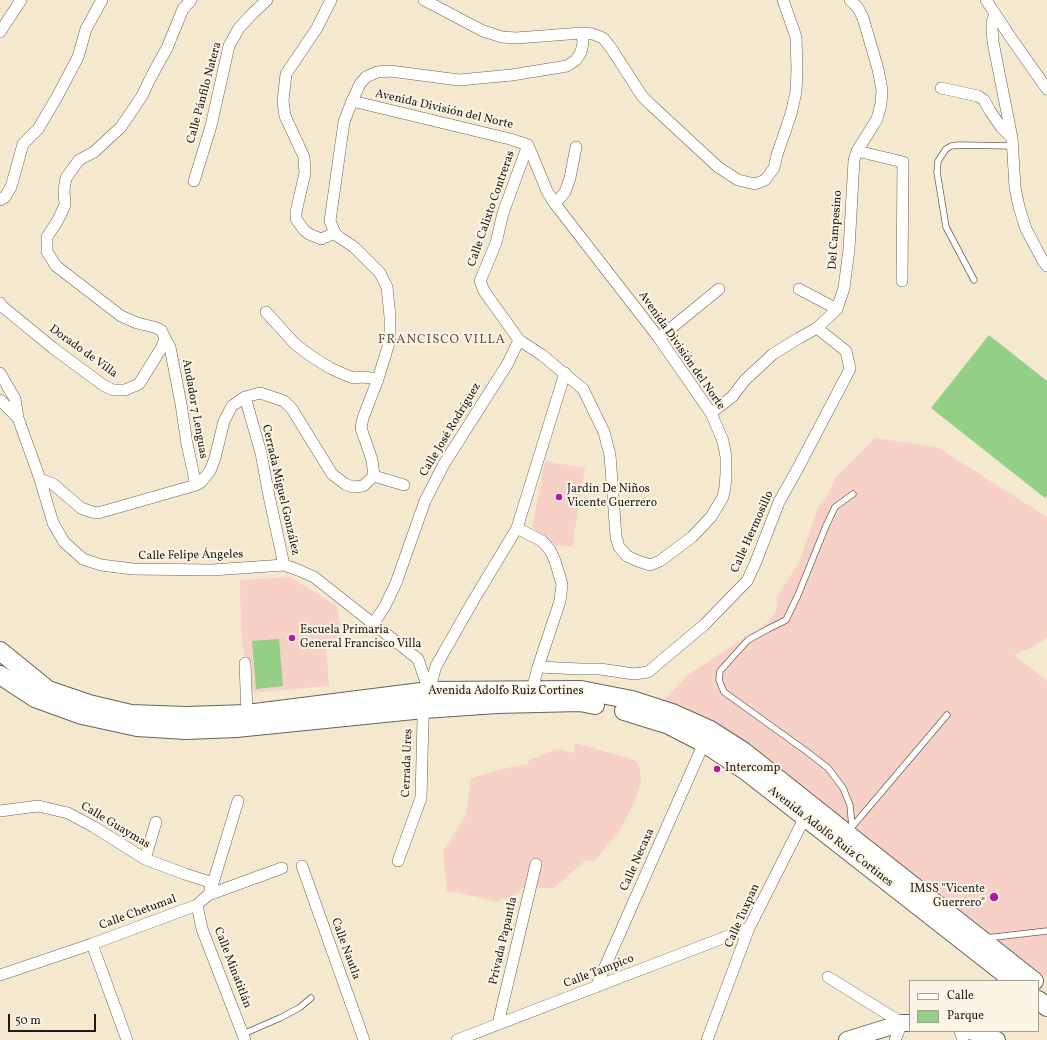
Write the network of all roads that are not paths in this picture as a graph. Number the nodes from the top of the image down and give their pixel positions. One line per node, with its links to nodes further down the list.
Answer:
1 (20, 0): 11 (street)
2 (102, 0): 23 (street)
3 (191, 0): 35 (street)
4 (267, 0): 22 (street, Calle Pánfilo Natera)
5 (331, 0): 25 (street)
6 (424, 0): 14 (street)
7 (783, 0): 14 (street)
8 (850, 0): 21 (street, Del Campesino)
9 (986, 0): 12 (street)
10 (0, 10): 11 (street)
11 (12, 13): 13 (street)
12 (995, 15): 16 (street); 18 (street)
13 (0, 32)
14 (582, 33): 17 (street, Avenida División del Norte)
15 (941, 88): 18 (street)
16 (1047, 89)
17 (352, 101): 19 (street, Avenida División del Norte); 25 (street, Avenida División del Norte)
18 (1013, 142): 26 (street); 27 (lane)
19 (528, 145): 24 (street, Avenida División del Norte); 37 (street, Calle Calixto Contreras)
20 (576, 146): 24 (street)
21 (857, 150): 28 (street); 32 (street, Del Campesino)
22 (194, 181)
23 (0, 200)
24 (555, 204): 36 (street, Avenida División del Norte)
25 (335, 233): 40 (street)
26 (1047, 266)
27 (974, 280)
28 (902, 281)
29 (719, 289): 36 (street)
30 (799, 289): 32 (street)
31 (0, 303): 35 (street, Dorado de Villa)
32 (837, 310): 34 (street)
33 (266, 312): 40 (street)
34 (817, 328): 43 (street); 55 (street, Calle Hermosillo)
35 (165, 338): 47 (street, Andador 7 Lenguas)
36 (659, 338): 43 (street, Avenida División del Norte)
37 (519, 340): 39 (street); 52 (street, Calle José Rodríguez)
38 (0, 373): 44 (street)
39 (565, 373): 43 (street, Avenida División del Norte); 50 (street)
40 (378, 379): 45 (street)
41 (245, 397): 45 (street); 47 (street); 51 (street, Cerrada Miguel González)
42 (0, 400): 44 (street, Calle Felipe Ángeles)
43 (711, 414)
44 (18, 418): 46 (street, Calle Felipe Ángeles)
45 (374, 476): 48 (street)
46 (40, 479): 47 (street); 51 (street, Calle Felipe Ángeles)
47 (196, 485)
48 (404, 485)
49 (853, 494): 68 (lane)
50 (517, 528): 55 (street); 58 (street)
51 (284, 565): 52 (street, Calle Felipe Ángeles)
52 (374, 624): 58 (street, Calle Felipe Ángeles)
53 (0, 651): 61 (main road, Avenida Adolfo Ruiz Cortines)
54 (245, 663): 61 (street)
55 (538, 667): 57 (street)
56 (0, 675): 60 (main road, Avenida Adolfo Ruiz Cortines)
57 (532, 690): 59 (main road, Avenida Adolfo Ruiz Cortines); 66 (main road, Avenida Adolfo Ruiz Cortines)
58 (429, 691): 59 (main road, Avenida Adolfo Ruiz Cortines); 60 (street); 61 (main road, Avenida Adolfo Ruiz Cortines)
59 (497, 697): 60 (main road, Avenida Adolfo Ruiz Cortines); 63 (main road, Avenida Adolfo Ruiz Cortines)
60 (424, 709): 70 (street, Cerrada Ures)
61 (248, 714)
62 (947, 715): 68 (lane)
63 (704, 743): 66 (main road, Avenida Adolfo Ruiz Cortines); 86 (street, Calle Necaxa)
64 (238, 801): 74 (street)
65 (0, 810): 69 (street, Calle Guaymas)
66 (808, 812): 68 (main road, Avenida Adolfo Ruiz Cortines); 77 (street, Calle Tuxpan)
67 (156, 822): 69 (street)
68 (845, 835): 79 (main road, Avenida Adolfo Ruiz Cortines); 83 (main road, Avenida Adolfo Ruiz Cortines)
69 (144, 859): 74 (street, Calle Guaymas)
70 (398, 861)
71 (536, 864): 92 (street, Privada Papantla)
72 (302, 866): 96 (street, Calle Nautla)
73 (282, 868): 75 (street, Calle Chetumal)
74 (213, 883): 75 (street)
75 (208, 895): 76 (street, Calle Chetumal)
76 (197, 905): 80 (street, Calle Chetumal); 94 (street, Calle Minatitlán)
77 (750, 928): 86 (street, Calle Tampico); 98 (street, Calle Tuxpan)
78 (1047, 931): 79 (lane)
79 (980, 938): 84 (main road, Avenida Adolfo Ruiz Cortines)
80 (92, 944): 81 (street, Calle Chetumal); 95 (street)
81 (0, 975)
82 (828, 978): 91 (street)
83 (1013, 980)
84 (1033, 980)
85 (1039, 985): 87 (main road)
86 (596, 987): 92 (street, Calle Tampico)
87 (1047, 991)
88 (311, 998): 94 (lane)
89 (1039, 1001): 90 (main road)
90 (1047, 1007)
91 (906, 1023): 99 (main road); 100 (street)
92 (498, 1024): 97 (street, Calle Tampico)
93 (973, 1032): 101 (main road)
94 (244, 1037)
95 (125, 1039)
96 (364, 1040)
97 (457, 1040)
98 (707, 1040)
99 (847, 1040)
100 (896, 1040)
101 (996, 1040)

